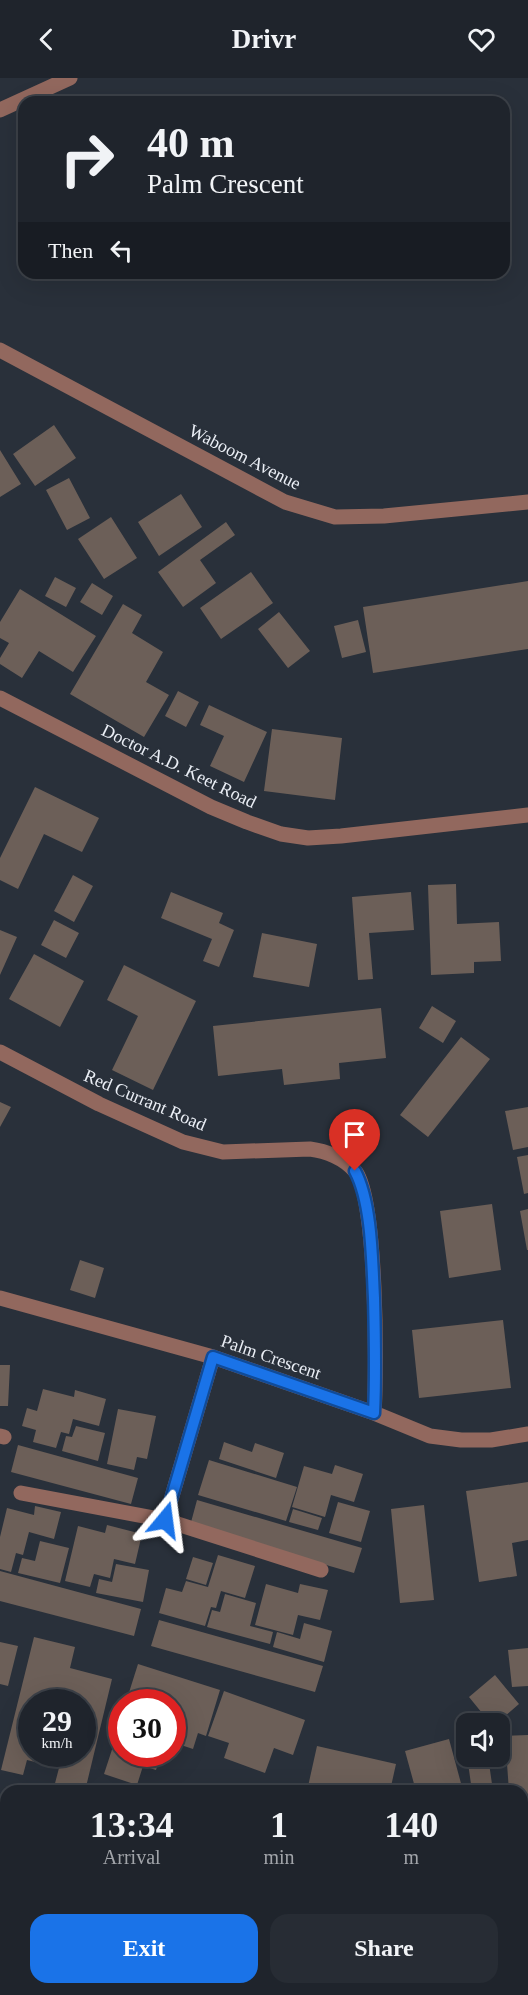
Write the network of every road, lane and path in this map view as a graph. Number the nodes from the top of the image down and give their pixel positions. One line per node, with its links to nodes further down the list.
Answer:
1 (70, 78): 2 (street)
2 (31, 96)
3 (18, 102): 4 (street)
4 (0, 110)
5 (0, 350): 6 (street, Waboom Avenue)
6 (528, 502)
7 (0, 698): 8 (street, Doctor A.D. Keet Road)
8 (528, 814)
9 (0, 1052): 12 (street, Red Currant Road)
10 (0, 1298): 11 (street, Palm Crescent)
11 (213, 1357): 12 (street, Palm Crescent); 15 (street)
12 (374, 1413): 13 (street, Palm Crescent)
13 (528, 1434)
14 (21, 1493): 15 (street)
15 (165, 1520): 16 (street)
16 (321, 1570)

